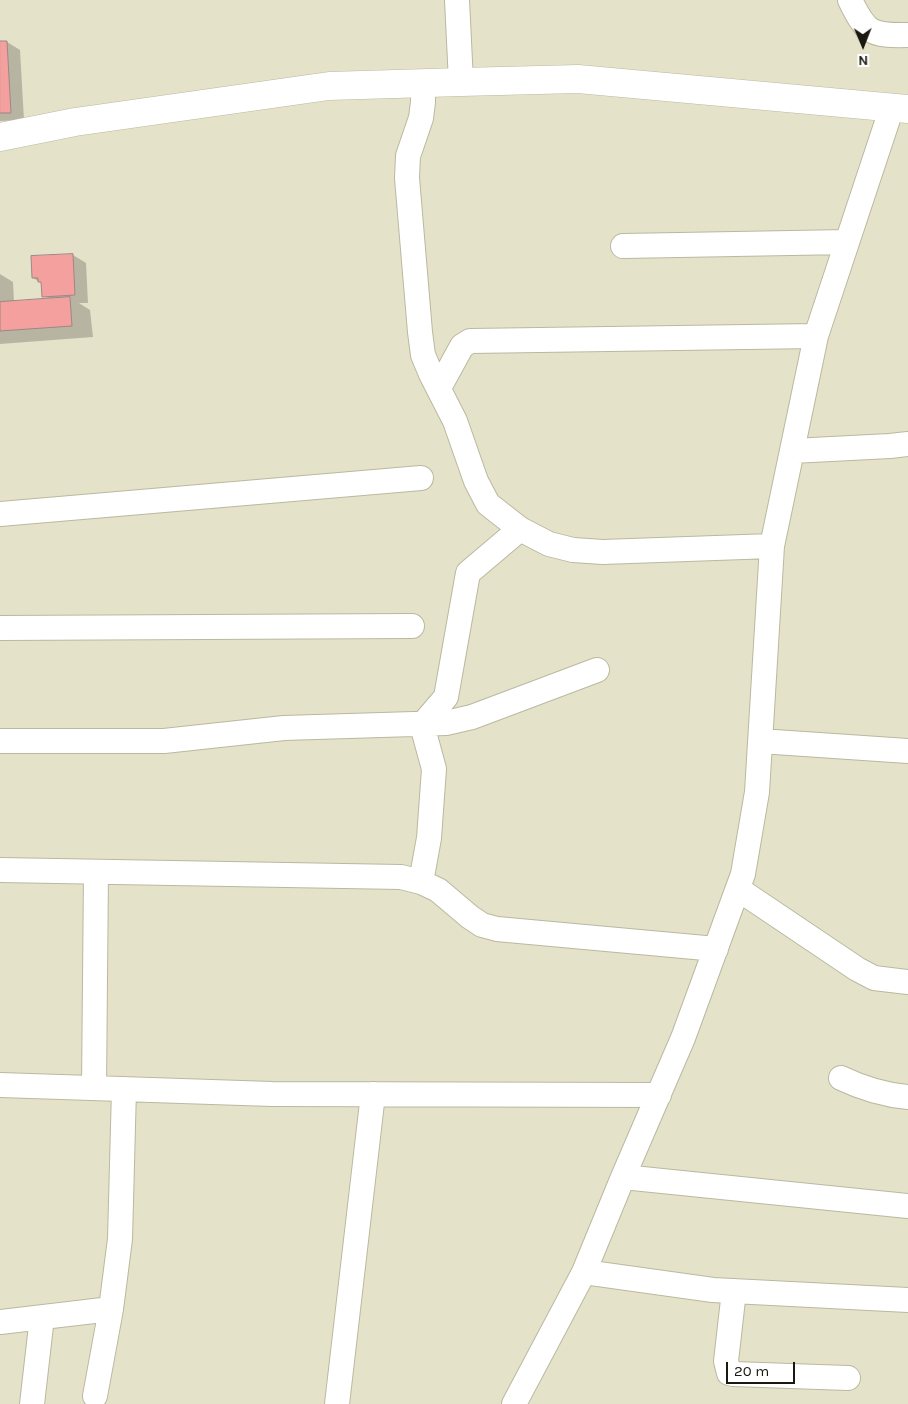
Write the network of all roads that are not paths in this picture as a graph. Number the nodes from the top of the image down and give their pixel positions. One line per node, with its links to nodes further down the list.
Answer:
1 (457, 0): 4 (street)
2 (850, 0): 3 (street)
3 (908, 35)
4 (461, 82): 5 (street); 6 (street)
5 (423, 83): 7 (street); 11 (street)
6 (900, 108): 8 (street)
7 (0, 137)
8 (847, 242): 9 (street); 10 (street)
9 (623, 246)
10 (816, 336): 11 (street); 13 (street)
11 (438, 388): 16 (street)
12 (908, 444): 13 (street)
13 (792, 451): 17 (street)
14 (421, 478): 15 (street)
15 (0, 514)
16 (520, 529): 17 (street); 21 (street)
17 (772, 546): 22 (street)
18 (412, 626): 19 (street)
19 (0, 628)
20 (597, 670): 21 (street)
21 (422, 725): 23 (street); 27 (street)
22 (760, 741): 24 (street); 28 (street)
23 (0, 742)
24 (908, 751)
25 (0, 870): 26 (street)
26 (96, 872): 27 (street); 33 (street)
27 (421, 882): 29 (street)
28 (738, 889): 29 (street); 30 (street)
29 (716, 949): 36 (street)
30 (908, 982)
31 (841, 1078): 37 (street)
32 (0, 1085): 33 (street)
33 (94, 1088): 34 (street)
34 (124, 1089): 35 (street); 43 (street)
35 (374, 1094): 36 (street); 49 (street)
36 (659, 1095): 38 (street)
37 (908, 1097)
38 (623, 1178): 39 (street); 40 (street)
39 (908, 1206)
40 (584, 1272): 41 (street); 50 (street)
41 (734, 1291): 42 (street); 46 (street)
42 (908, 1300)
43 (111, 1309): 44 (street); 47 (street)
44 (42, 1317): 45 (street); 48 (street)
45 (0, 1322)
46 (848, 1378)
47 (95, 1396)
48 (32, 1404)
49 (337, 1404)
50 (514, 1404)

